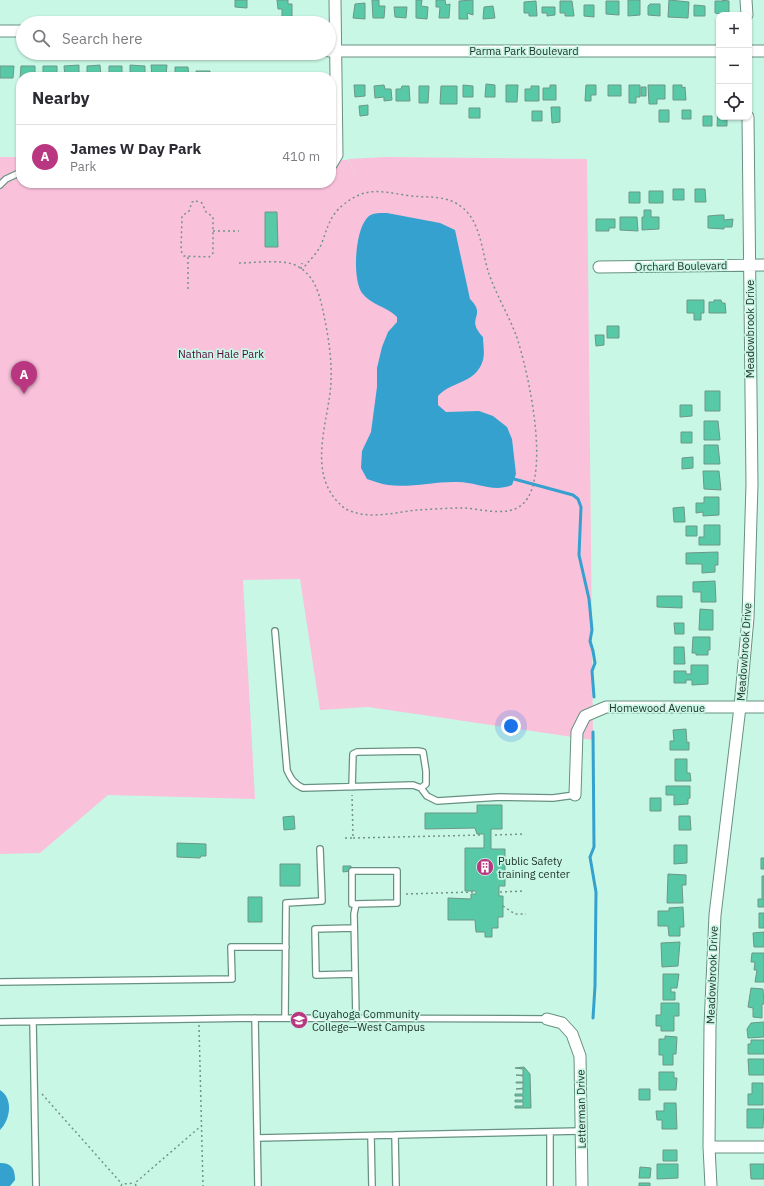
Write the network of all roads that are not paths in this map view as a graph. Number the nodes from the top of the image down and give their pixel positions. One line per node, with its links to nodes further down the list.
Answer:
1 (335, 0): 4 (street)
2 (746, 0): 3 (street)
3 (747, 12)
4 (334, 16)
5 (0, 31): 6 (street)
6 (16, 31)
7 (336, 51): 8 (street, Parma Park Boulevard)
8 (716, 51)
9 (752, 51): 10 (street)
10 (764, 51)
11 (333, 60): 12 (street)
12 (334, 72)
13 (748, 120): 18 (street, Meadowbrook Drive)
14 (336, 129): 15 (street)
15 (336, 157)
16 (16, 174): 17 (lane)
17 (0, 185)
18 (750, 265): 19 (street, Orchard Boulevard); 20 (street, Orchard Boulevard); 22 (street, Meadowbrook Drive)
19 (764, 265)
20 (599, 267)
21 (275, 631): 24 (lane)
22 (740, 707): 23 (street, Homewood Avenue); 26 (street, Homewood Avenue); 45 (street, Meadowbrook Drive)
23 (764, 707)
24 (352, 787): 25 (lane); 25 (lane)
25 (421, 788): 26 (lane)
26 (575, 795)
27 (320, 849): 30 (lane)
28 (356, 904): 28 (lane); 29 (lane)
29 (354, 928): 31 (lane); 31 (lane)
30 (286, 947): 32 (lane); 34 (lane)
31 (355, 974): 35 (lane)
32 (0, 982)
33 (255, 1018): 34 (lane); 38 (lane); 43 (lane)
34 (285, 1018): 35 (lane)
35 (356, 1018): 36 (lane)
36 (547, 1018): 39 (street, Letterman Drive)
37 (0, 1022): 38 (lane)
38 (33, 1022): 46 (lane)
39 (581, 1131): 40 (lane); 51 (street, Letterman Drive)
40 (550, 1132): 41 (lane); 50 (lane)
41 (395, 1135): 42 (lane); 49 (lane)
42 (371, 1136): 43 (lane); 48 (lane)
43 (258, 1138): 47 (lane)
44 (764, 1146): 45 (street)
45 (709, 1148): 52 (street, Meadowbrook Drive)
46 (36, 1186)
47 (258, 1186)
48 (372, 1186)
49 (396, 1186)
50 (550, 1186)
51 (582, 1186)
52 (711, 1186)

